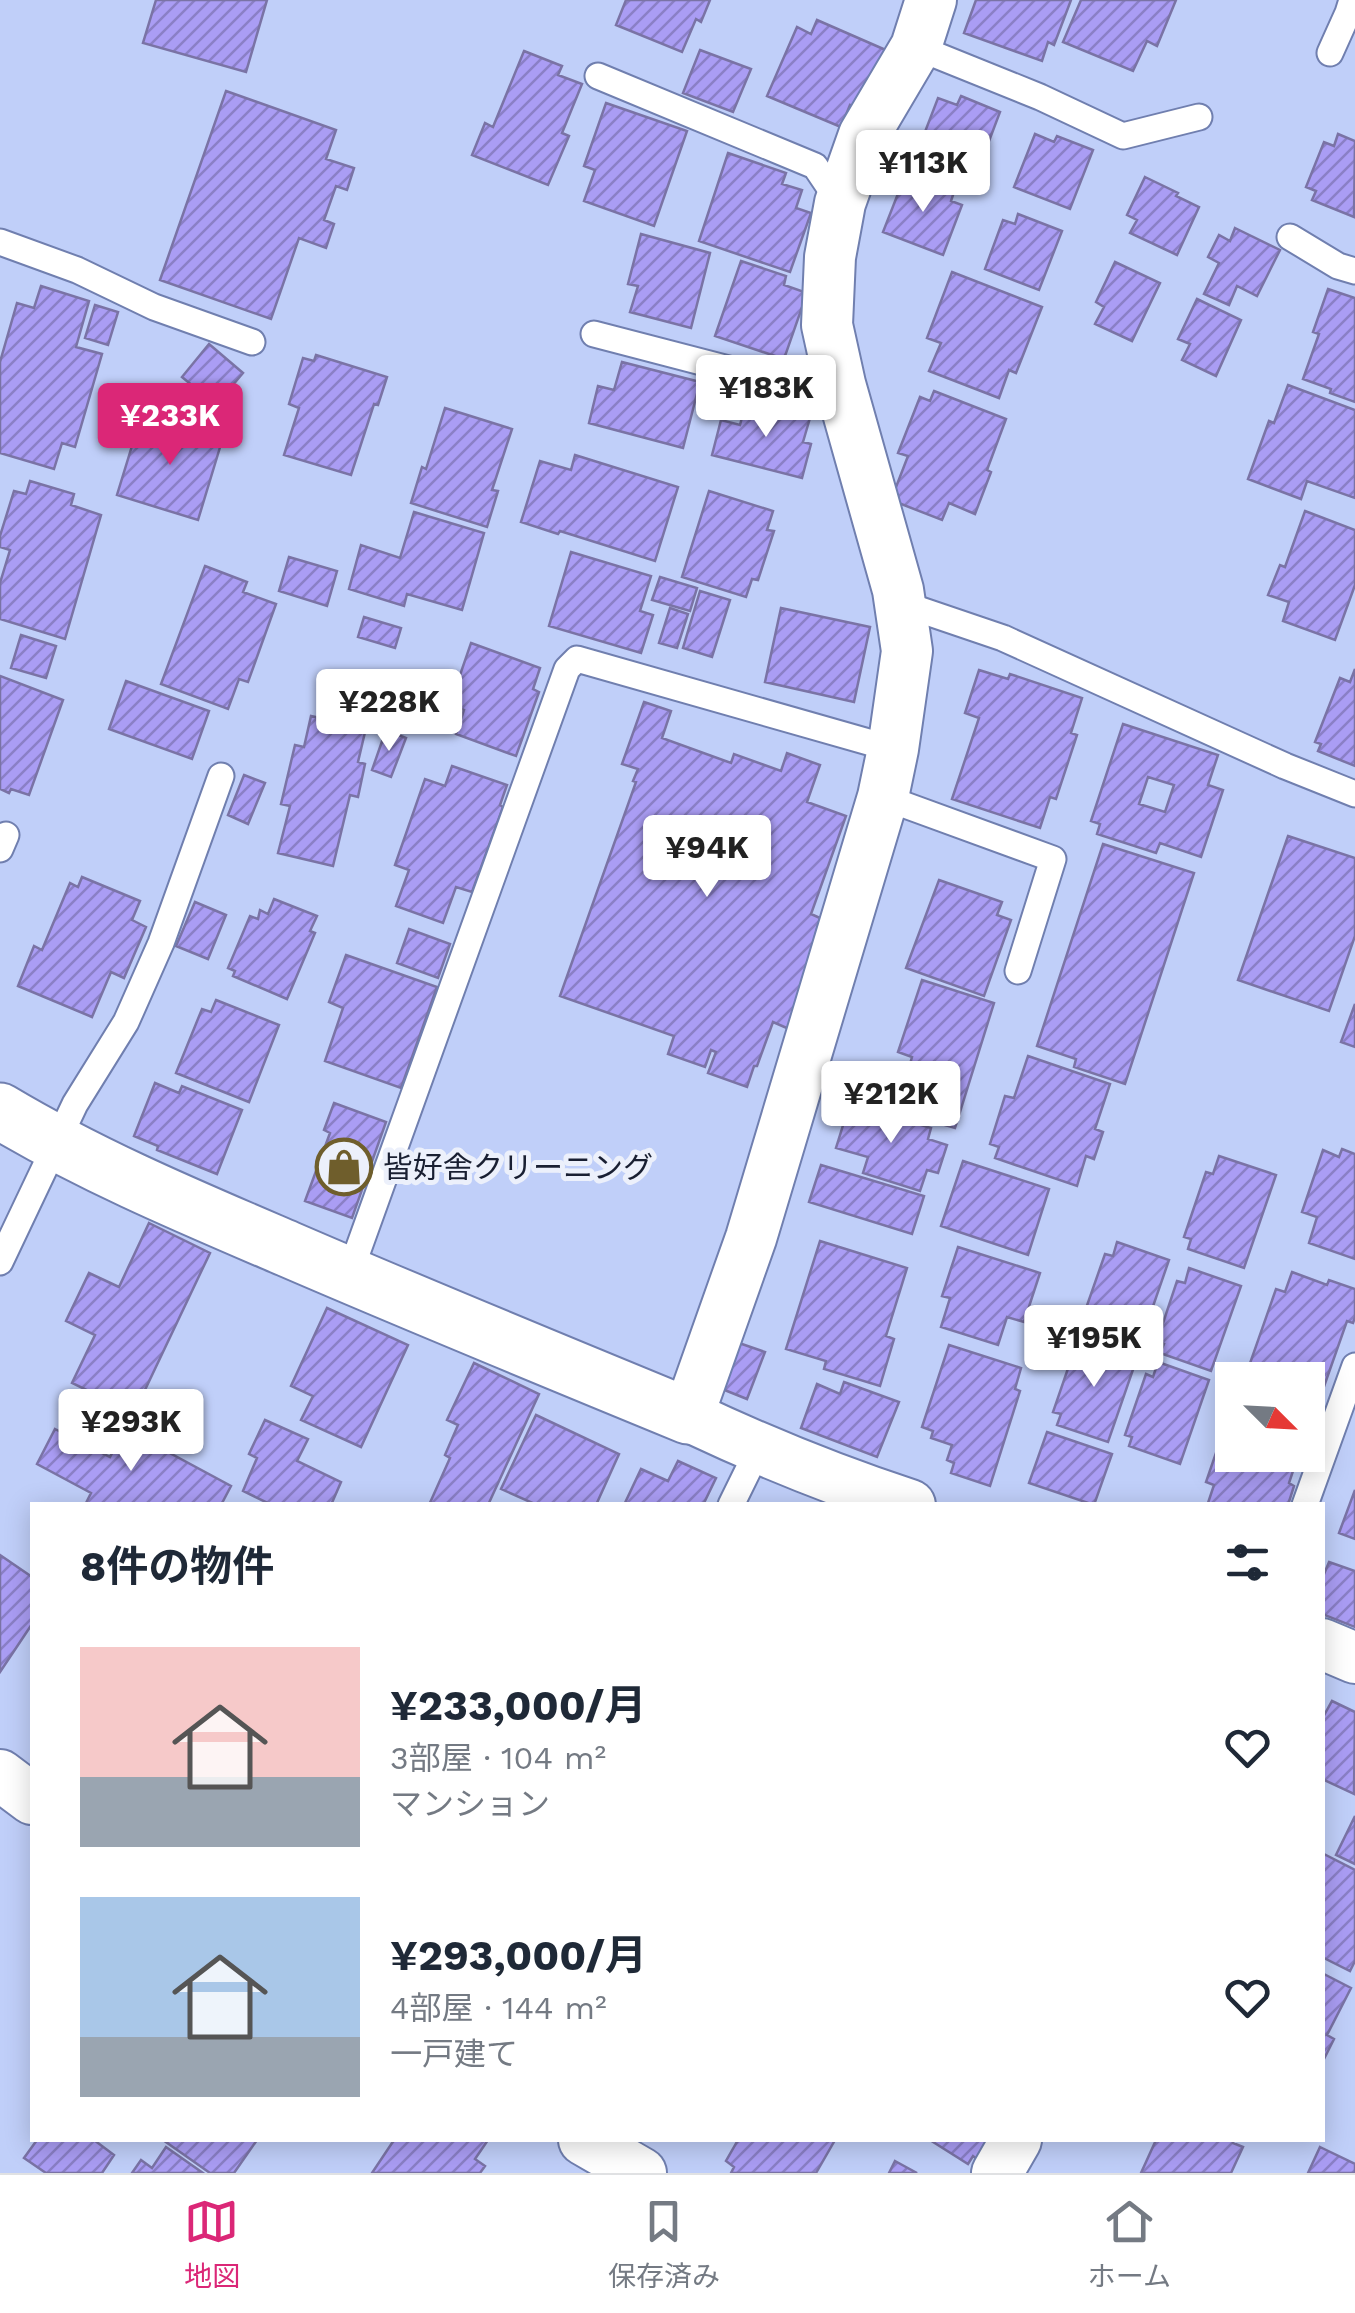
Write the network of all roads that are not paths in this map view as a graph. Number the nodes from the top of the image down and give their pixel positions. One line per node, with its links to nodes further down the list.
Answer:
1 (931, 0): 3 (street)
2 (1352, 0): 4 (lane)
3 (916, 47): 6 (lane); 7 (street)
4 (1330, 53)
5 (598, 76): 7 (lane)
6 (1199, 118)
7 (840, 204): 13 (street)
8 (1290, 236): 10 (lane)
9 (0, 242): 12 (lane)
10 (1355, 271)
11 (594, 334): 13 (lane)
12 (252, 342)
13 (840, 384): 14 (street)
14 (900, 603): 15 (street); 17 (lane)
15 (888, 773): 18 (lane); 22 (lane); 24 (street)
16 (221, 776): 20 (lane)
17 (1355, 794)
18 (1018, 972)
19 (0, 1111): 20 (street)
20 (56, 1144): 21 (lane); 22 (street)
21 (0, 1262)
22 (348, 1276): 24 (street)
23 (1355, 1366): 28 (lane)
24 (688, 1416): 25 (street)
25 (758, 1450): 26 (lane); 27 (street)
26 (733, 1502)
27 (900, 1502)
28 (1306, 1502)
29 (1325, 1645): 30 (street)
30 (1355, 1658)
31 (0, 1775): 32 (street)
32 (30, 1798)
33 (587, 2142): 35 (street)
34 (1015, 2142): 36 (street)
35 (641, 2173)
36 (998, 2173)

